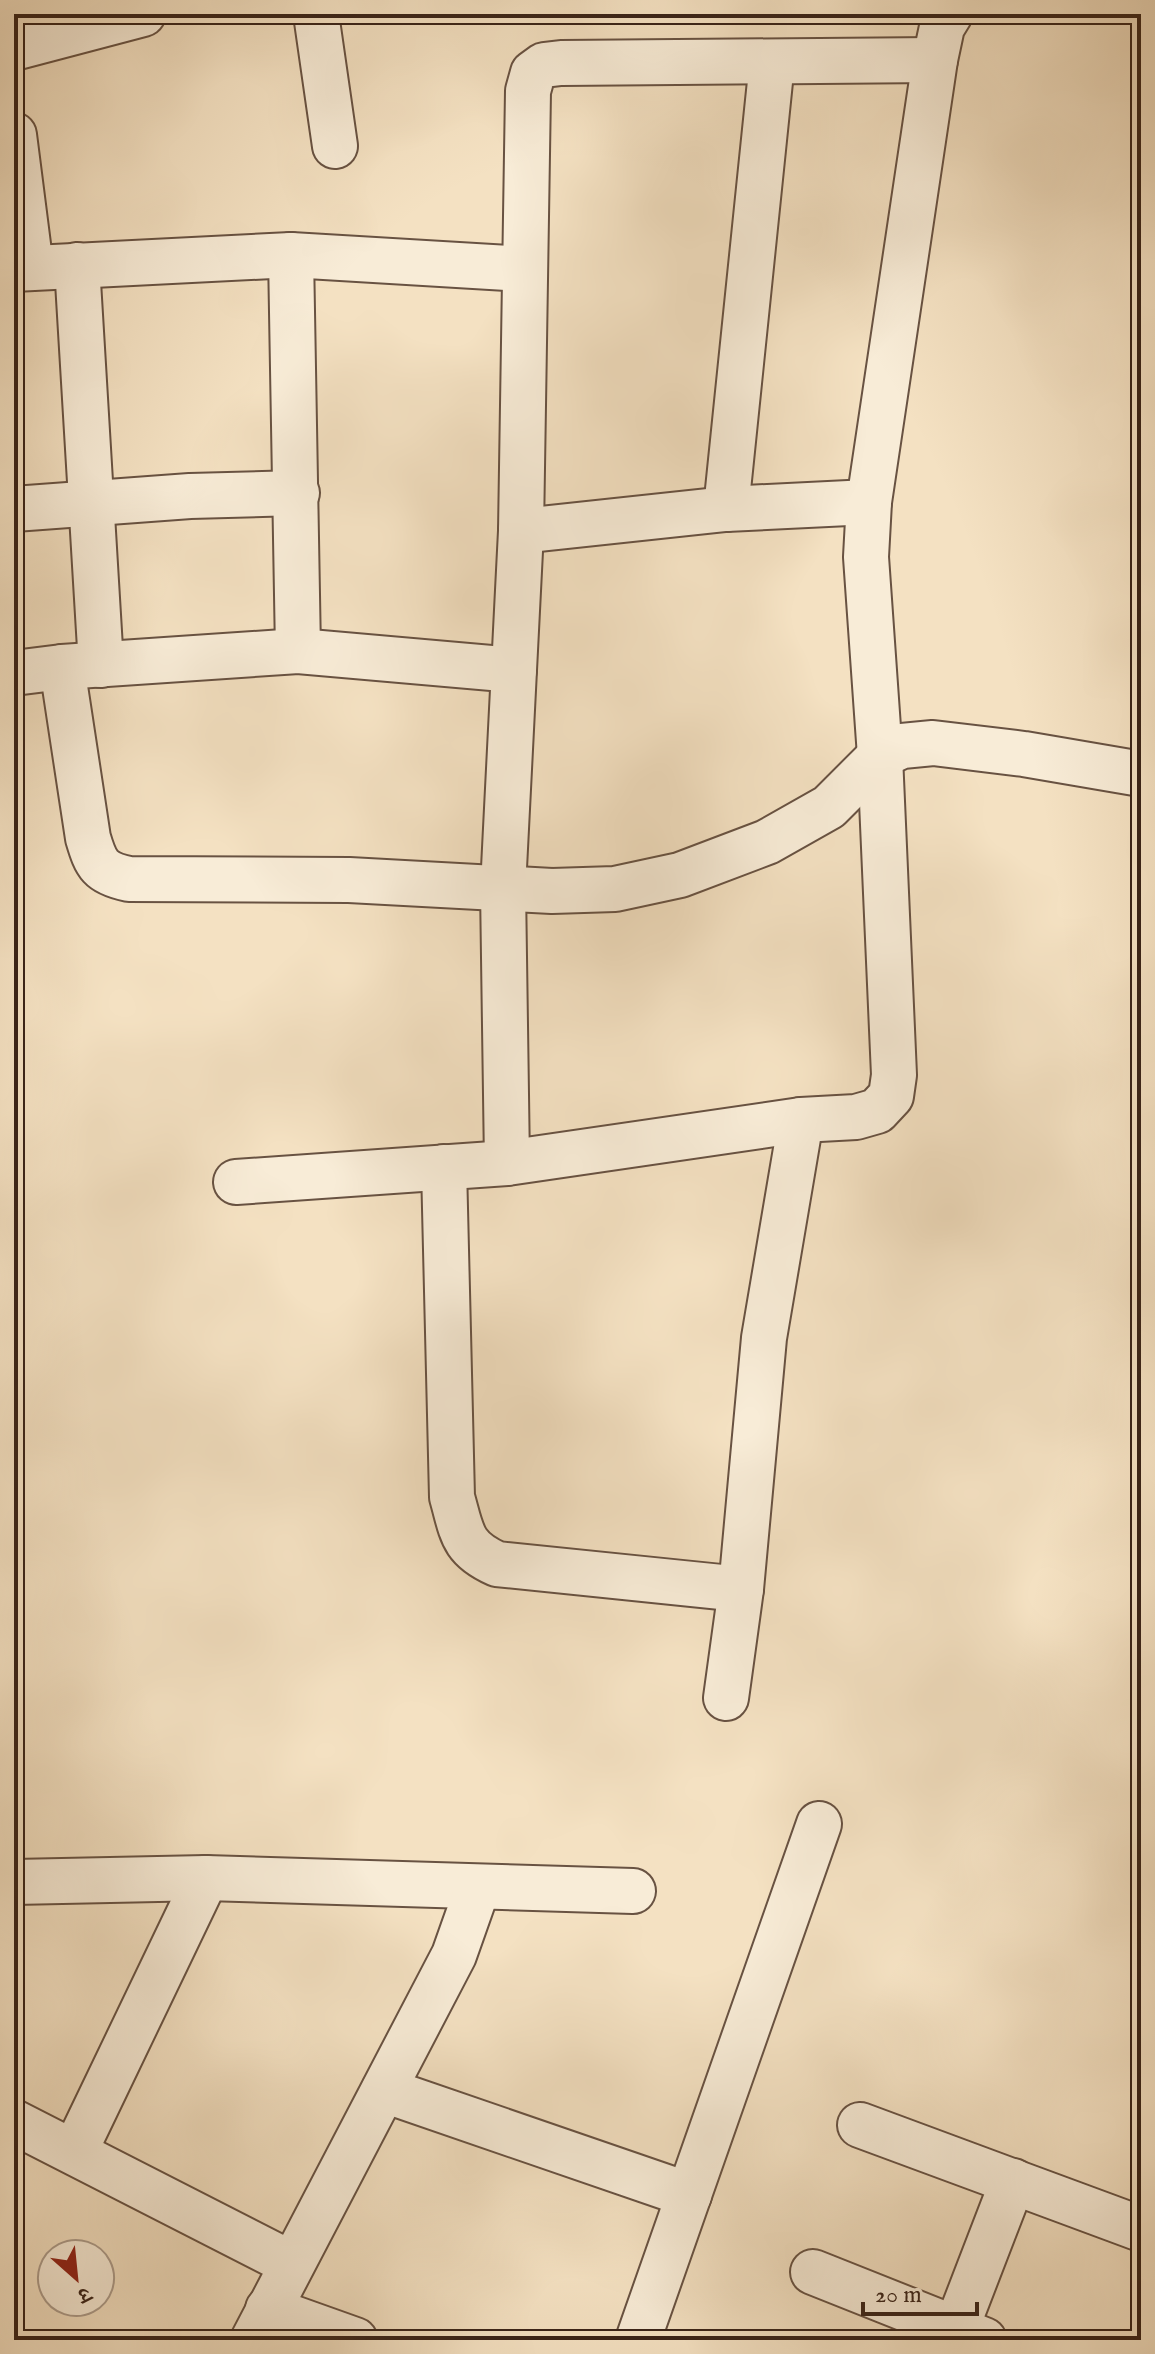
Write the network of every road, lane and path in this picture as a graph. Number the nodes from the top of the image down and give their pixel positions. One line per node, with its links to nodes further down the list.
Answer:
1 (143, 14): 4 (street)
2 (316, 14): 9 (street)
3 (950, 14): 6 (street)
4 (62, 24): 5 (street)
5 (14, 48)
6 (935, 60): 7 (street); 15 (street)
7 (772, 62): 13 (street); 18 (street)
8 (14, 135): 12 (street)
9 (335, 146)
10 (291, 255): 11 (street); 13 (street); 14 (street)
11 (77, 265): 12 (street); 16 (street)
12 (22, 269)
13 (525, 269): 19 (street)
14 (297, 493): 16 (street); 20 (street)
15 (869, 502): 18 (street); 24 (street)
16 (92, 503): 17 (street); 21 (street)
17 (14, 509)
18 (726, 509): 19 (street)
19 (521, 531): 22 (street)
20 (298, 651): 21 (street); 22 (street)
21 (82, 666): 23 (street); 26 (street)
22 (514, 670): 26 (street)
23 (14, 673)
24 (880, 756): 25 (street); 26 (street); 27 (street)
25 (1141, 774)
26 (503, 888): 28 (street)
27 (801, 1120): 28 (street); 31 (street)
28 (507, 1163): 29 (street)
29 (444, 1167): 30 (street); 31 (street)
30 (236, 1182)
31 (741, 1589): 32 (street)
32 (726, 1698)
33 (819, 1824): 43 (street)
34 (206, 1878): 35 (street); 36 (street); 41 (street)
35 (14, 1882)
36 (478, 1887): 37 (street); 38 (street)
37 (633, 1891)
38 (384, 2090): 43 (street); 45 (street)
39 (14, 2122): 41 (street)
40 (860, 2125): 42 (street)
41 (75, 2151): 45 (street)
42 (1013, 2181): 44 (street); 48 (street)
43 (689, 2195): 50 (street)
44 (1141, 2229)
45 (292, 2264): 47 (street)
46 (813, 2272): 48 (street)
47 (261, 2325): 49 (street)
48 (970, 2334)
49 (355, 2340)
50 (638, 2340)

